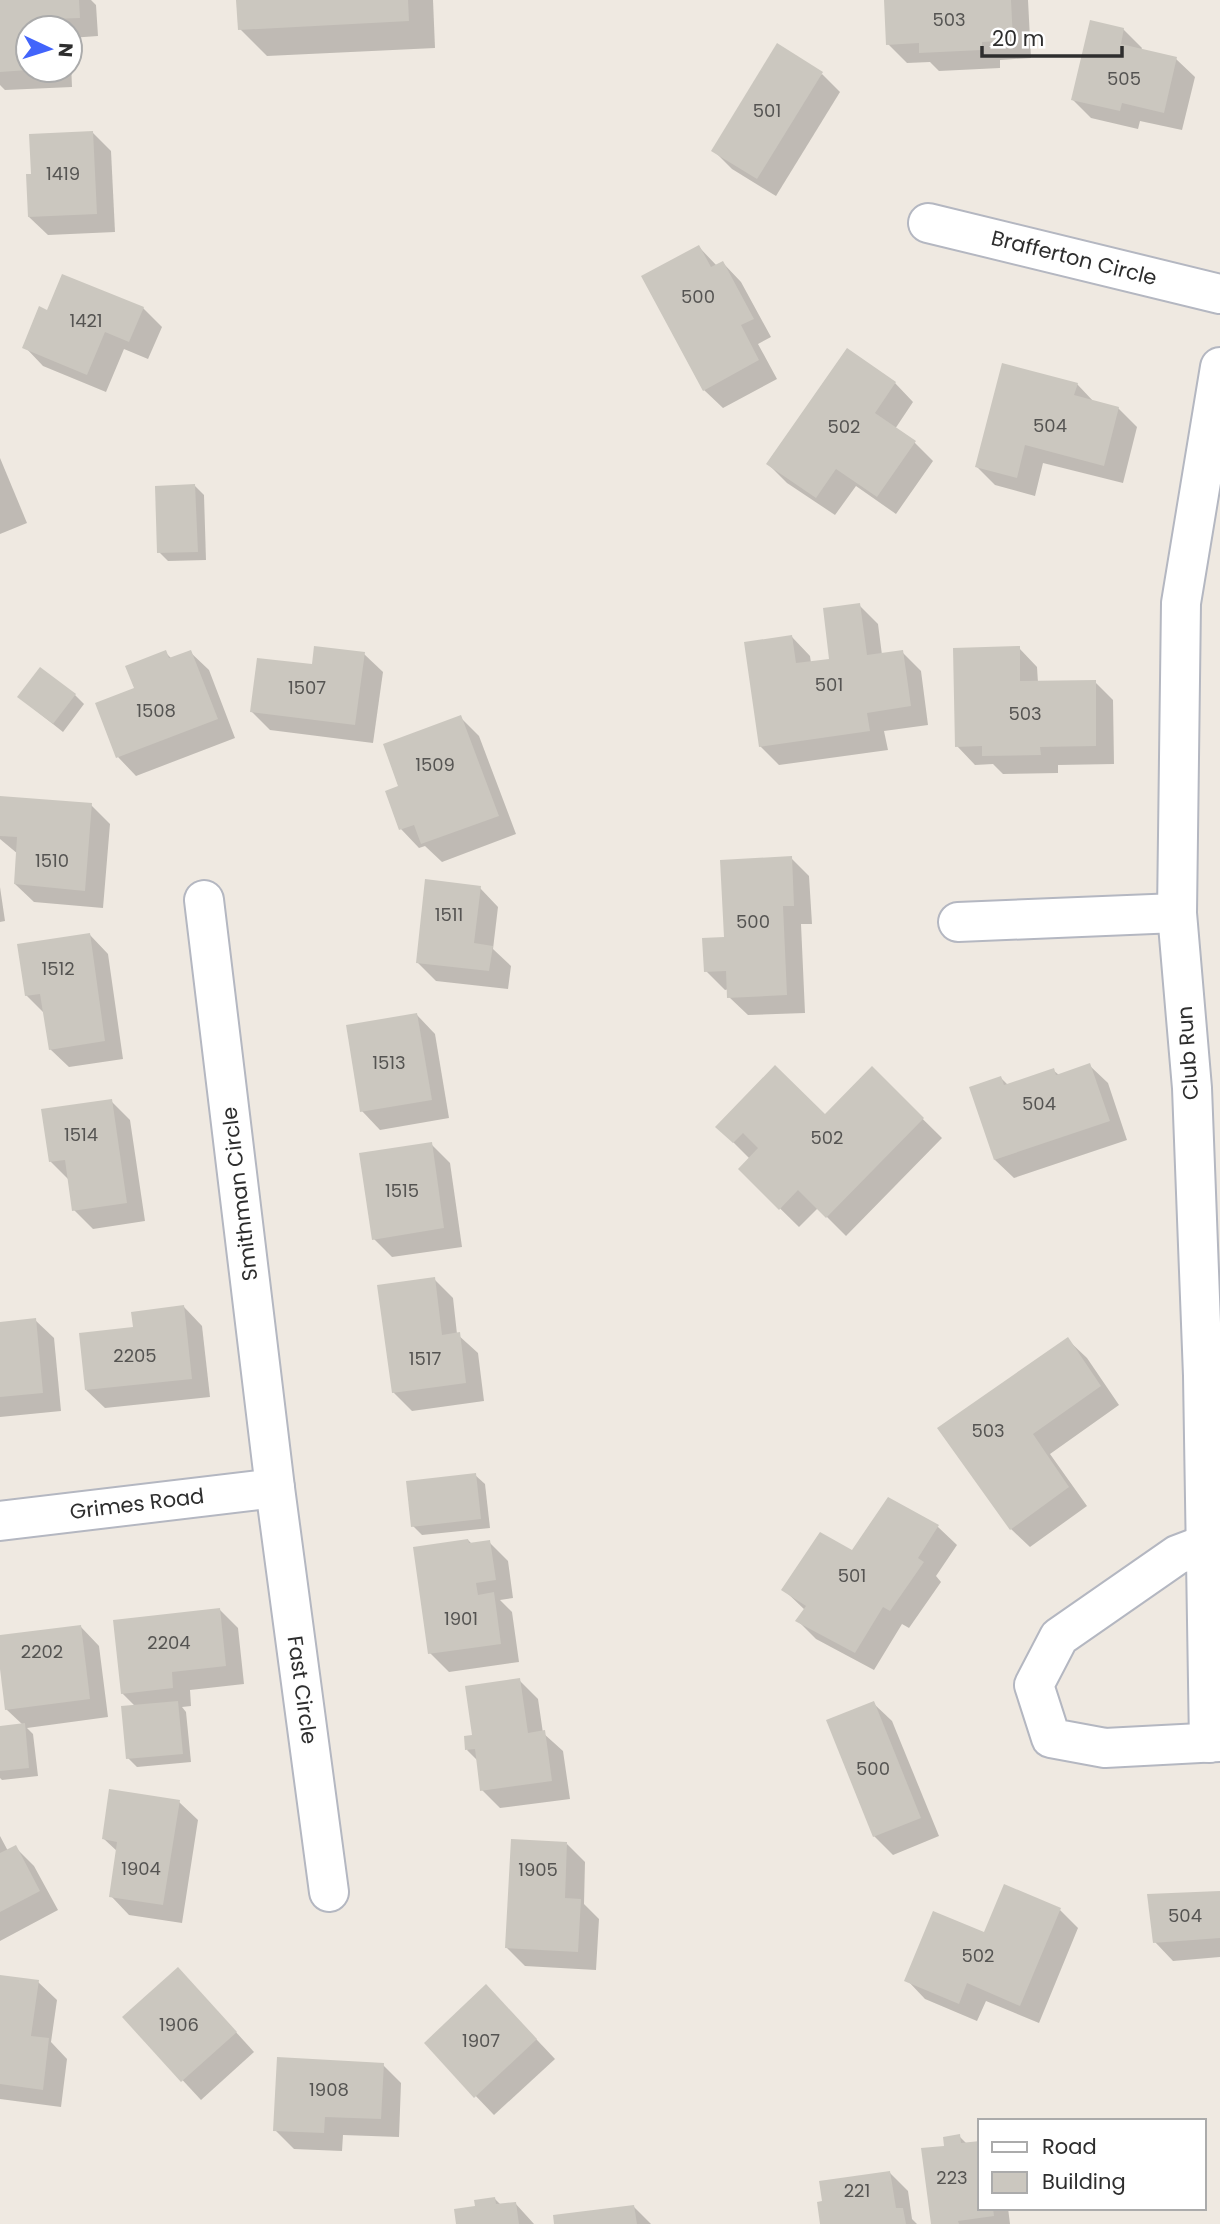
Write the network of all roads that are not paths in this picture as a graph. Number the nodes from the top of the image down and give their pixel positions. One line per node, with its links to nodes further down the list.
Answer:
1 (928, 223): 2 (street, Brafferton Circle)
2 (1220, 294)
3 (1220, 367): 5 (street, Club Run)
4 (204, 900): 8 (street, Smithman Circle)
5 (1177, 913): 6 (street); 7 (street, Club Run)
6 (958, 922)
7 (1206, 1087): 10 (street, Club Run)
8 (275, 1488): 9 (street, Grimes Road); 12 (street, Fast Circle)
9 (0, 1521)
10 (1206, 1544): 11 (street, Club Run); 11 (street)
11 (1214, 1742)
12 (329, 1892)

